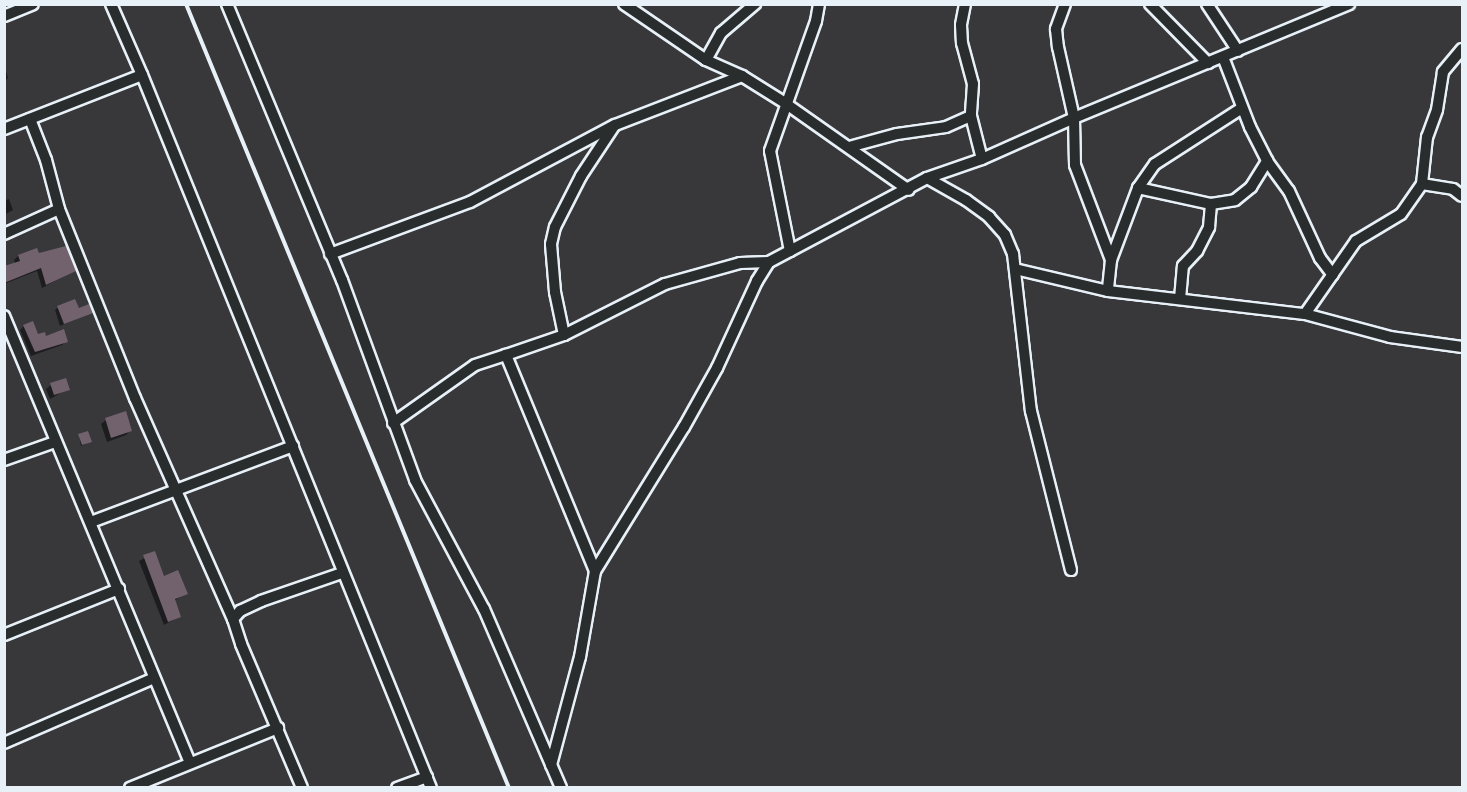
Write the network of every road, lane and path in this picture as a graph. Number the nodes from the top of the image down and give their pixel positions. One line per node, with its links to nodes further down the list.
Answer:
1 (33, 4): 12 (street)
2 (111, 4): 18 (street)
3 (227, 4): 39 (street)
4 (755, 4): 16 (street)
5 (819, 4): 20 (street)
6 (965, 4): 22 (street)
7 (1150, 4): 17 (street)
8 (1207, 4): 14 (street)
9 (1349, 4): 14 (street)
10 (625, 5): 16 (street)
11 (1066, 5): 23 (street)
12 (4, 16)
13 (1462, 49): 31 (street)
14 (1238, 51): 15 (street)
15 (1223, 57): 17 (street); 21 (street)
16 (706, 60): 19 (street)
17 (1208, 63): 23 (street)
18 (142, 75): 24 (street); 53 (street)
19 (742, 76): 20 (street); 25 (street)
20 (786, 103): 27 (street); 38 (street)
21 (1242, 108): 29 (street); 32 (street)
22 (971, 116): 27 (street); 28 (street)
23 (1074, 118): 28 (street); 40 (street)
24 (30, 119): 26 (street); 36 (street)
25 (615, 126): 39 (street); 48 (street)
26 (4, 129)
27 (849, 147): 33 (street)
28 (982, 159): 30 (street)
29 (1267, 160): 35 (street); 43 (street)
30 (927, 178): 33 (street); 42 (street)
31 (1422, 184): 34 (street); 43 (street)
32 (1138, 188): 35 (street); 40 (street)
33 (909, 190): 38 (street)
34 (1462, 196)
35 (1211, 204): 45 (street)
36 (59, 209): 37 (street); 55 (street)
37 (4, 234)
38 (790, 251): 41 (street)
39 (330, 254): 51 (street)
40 (1111, 260): 44 (street)
41 (769, 262): 48 (street); 58 (street)
42 (1015, 270): 44 (street); 57 (street)
43 (1333, 275): 46 (street)
44 (1108, 291): 45 (street)
45 (1180, 299): 46 (street)
46 (1305, 314): 49 (street)
47 (4, 316): 52 (street)
48 (564, 335): 50 (street)
49 (1462, 347)
50 (506, 355): 51 (street); 58 (street)
51 (393, 423): 67 (street)
52 (55, 442): 54 (street); 56 (street)
53 (293, 446): 55 (street); 59 (street)
54 (4, 460)
55 (176, 492): 56 (street); 61 (street)
56 (91, 522): 60 (street)
57 (1071, 570)
58 (595, 571): 67 (street)
59 (342, 573): 61 (street); 68 (street)
60 (119, 589): 62 (street); 63 (street)
61 (233, 619): 64 (street)
62 (4, 635)
63 (154, 678): 65 (street); 66 (street)
64 (278, 728): 66 (street); 70 (street)
65 (4, 742)
66 (190, 763): 69 (street)
67 (551, 765): 72 (street)
68 (429, 782): 71 (street)
69 (130, 788)
70 (302, 788)
71 (397, 788)
72 (561, 788)

